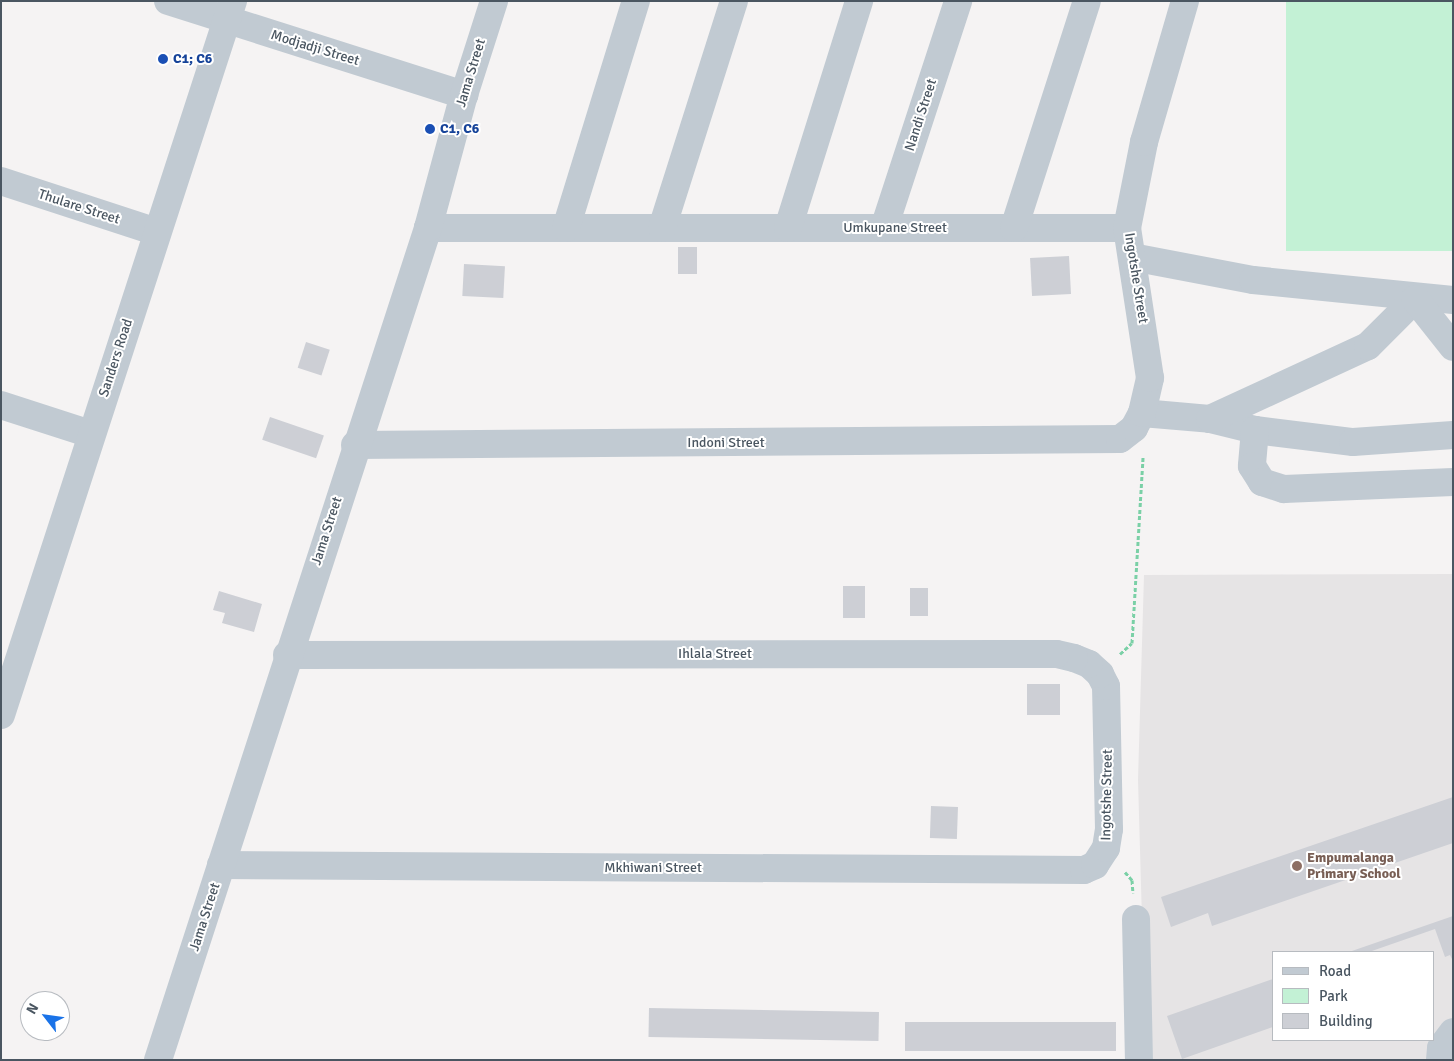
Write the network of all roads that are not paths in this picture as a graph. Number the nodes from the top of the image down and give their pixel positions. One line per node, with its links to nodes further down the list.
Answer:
1 (168, 1): 9 (street, Modjadji Street)
2 (494, 1): 10 (street, Jama Street)
3 (636, 1): 13 (street)
4 (734, 1): 14 (street)
5 (859, 1): 15 (street)
6 (958, 1): 16 (street, Nandi Street)
7 (1087, 1): 17 (street)
8 (1185, 1): 18 (street, Ingotshe Street)
9 (230, 11): 10 (street, Modjadji Street); 19 (street, Sanders Road)
10 (464, 95): 12 (street, Jama Street)
11 (1, 181): 19 (street, Thulare Street)
12 (428, 228): 13 (street, Umkupane Street); 30 (street, Jama Street)
13 (566, 228): 14 (street, Umkupane Street)
14 (662, 228): 15 (street, Umkupane Street)
15 (788, 228): 16 (street, Umkupane Street)
16 (884, 228): 17 (street, Umkupane Street)
17 (1014, 228): 18 (street, Umkupane Street)
18 (1127, 228): 20 (street, Ingotshe Street)
19 (157, 232): 28 (street, Sanders Road)
20 (1132, 257): 21 (street); 26 (street, Ingotshe Street)
21 (1414, 299): 22 (street); 23 (street); 25 (street)
22 (1453, 300)
23 (1453, 347)
24 (1, 405): 28 (street)
25 (1210, 419): 26 (street); 27 (street)
26 (1138, 421): 30 (street, Indoni Street)
27 (1256, 430): 29 (street); 31 (street)
28 (91, 434): 32 (street, Sanders Road)
29 (1453, 435)
30 (356, 445): 33 (street, Jama Street)
31 (1453, 482)
32 (12, 646): 35 (street, Sanders Road)
33 (287, 655): 34 (street, Ihlala Street); 36 (street, Jama Street)
34 (1107, 711): 37 (street, Ingotshe Street)
35 (1, 715)
36 (222, 865): 37 (street, Mkhiwani Street); 40 (street, Jama Street)
37 (1084, 870)
38 (1136, 919): 41 (street)
39 (1453, 1032): 42 (street)
40 (158, 1060)
41 (1139, 1060)
42 (1440, 1060)

